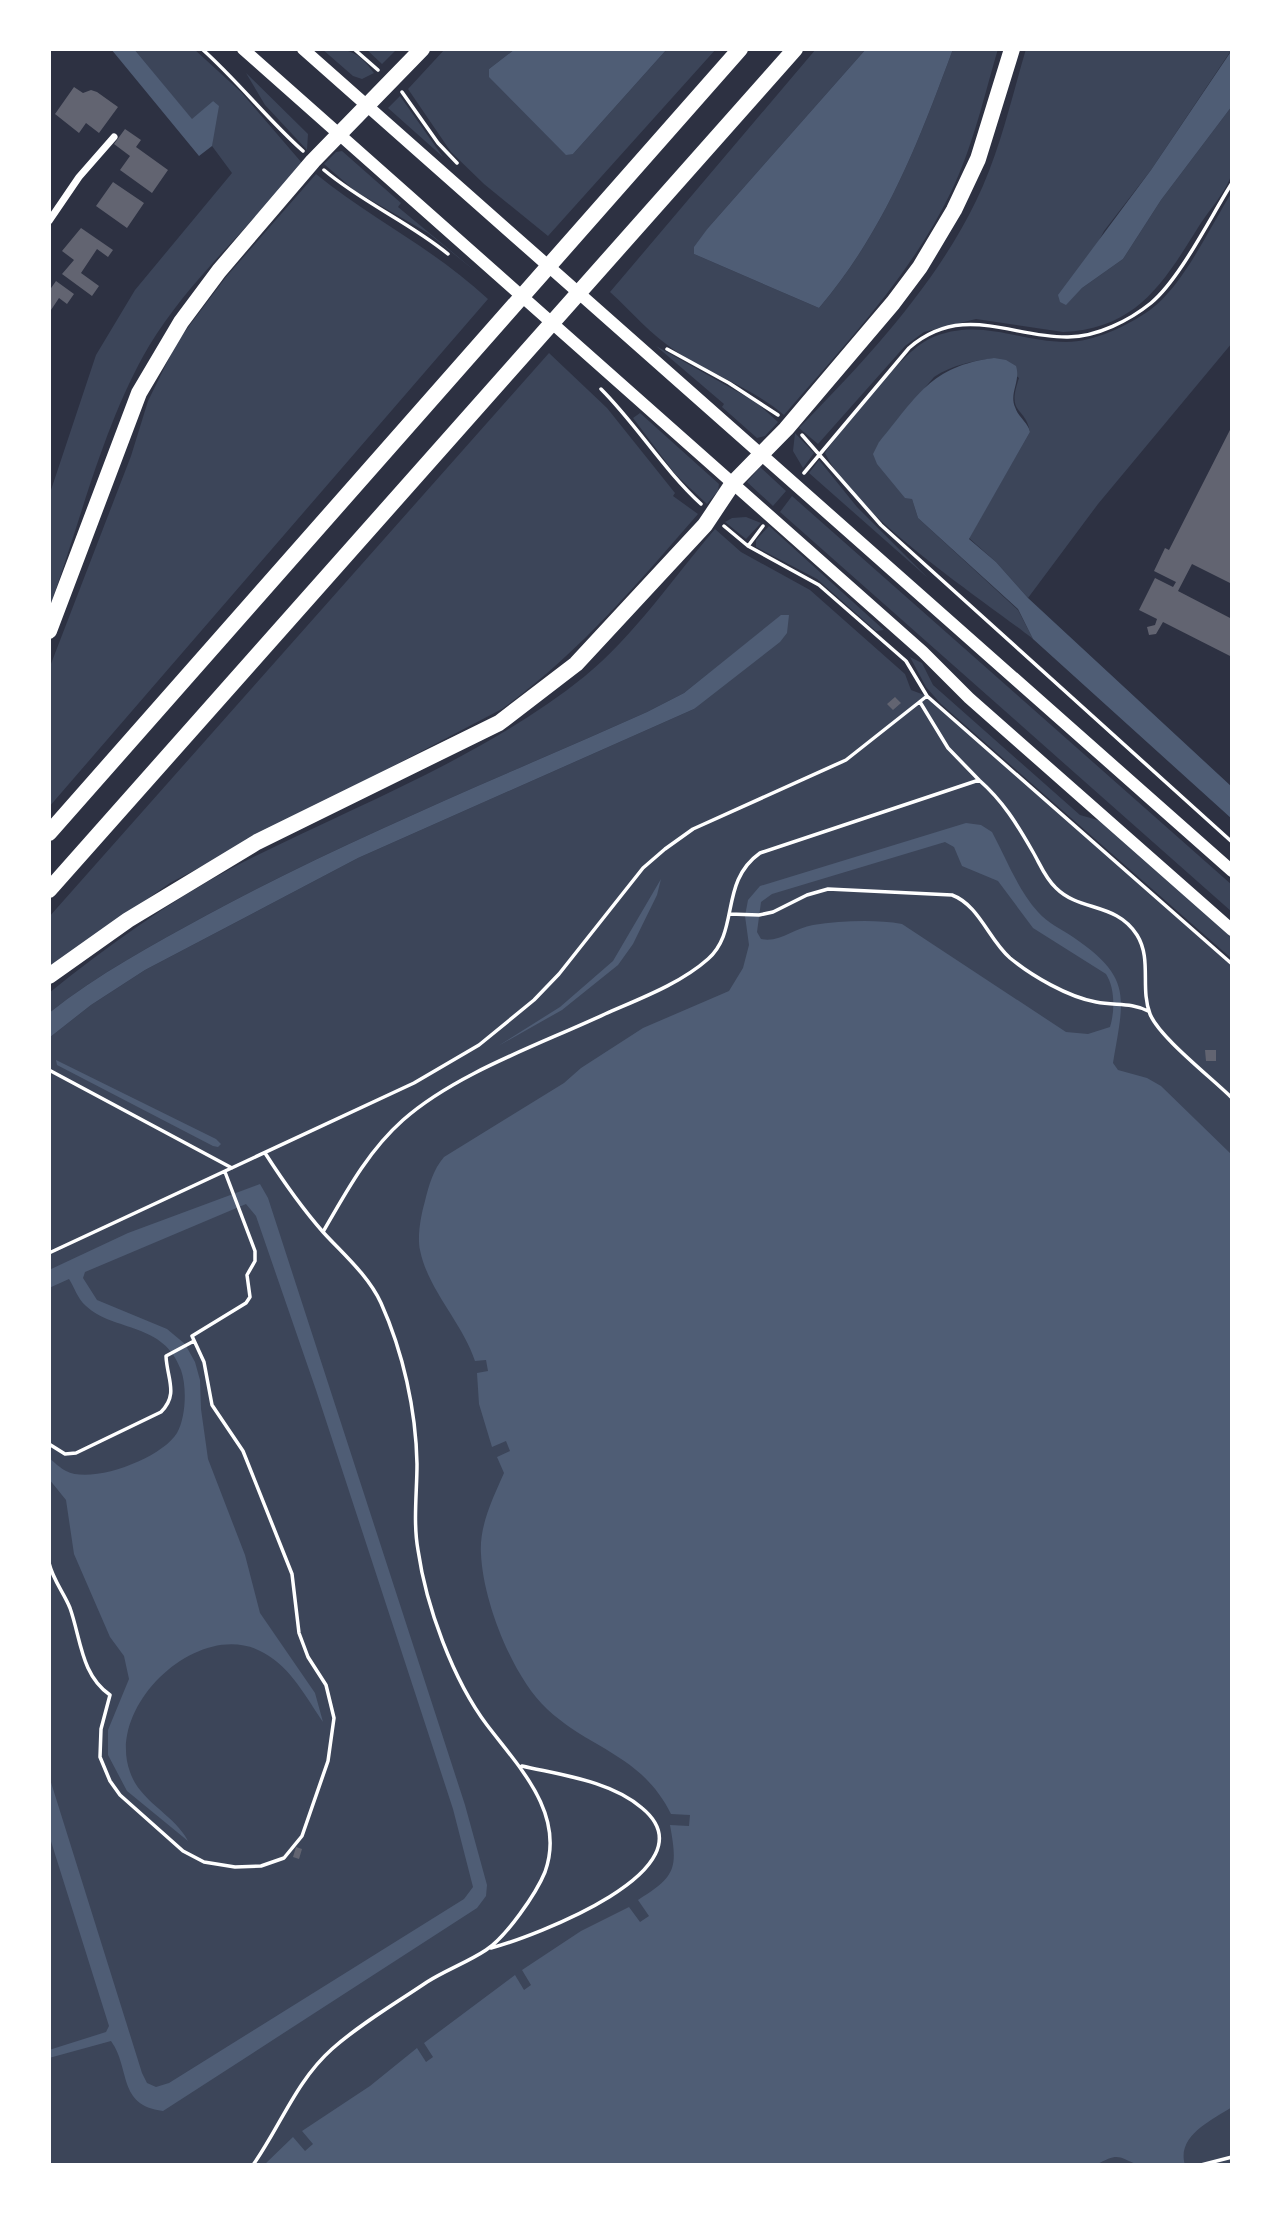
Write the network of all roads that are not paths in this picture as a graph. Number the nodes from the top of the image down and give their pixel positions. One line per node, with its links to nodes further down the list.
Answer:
1 (243, 49): 8 (main road)
2 (303, 49): 7 (main road)
3 (422, 49): 7 (highway)
4 (740, 49): 14 (highway)
5 (794, 49): 16 (highway)
6 (1012, 49): 11 (highway)
7 (366, 107): 8 (highway); 11 (main road)
8 (339, 135): 12 (main road); 13 (highway)
9 (114, 137): 10 (street)
10 (49, 220)
11 (759, 454): 12 (highway); 15 (main road)
12 (733, 483): 17 (main road); 18 (highway)
13 (49, 631)
14 (49, 833)
15 (1232, 872)
16 (49, 890)
17 (1232, 930)
18 (49, 976)

